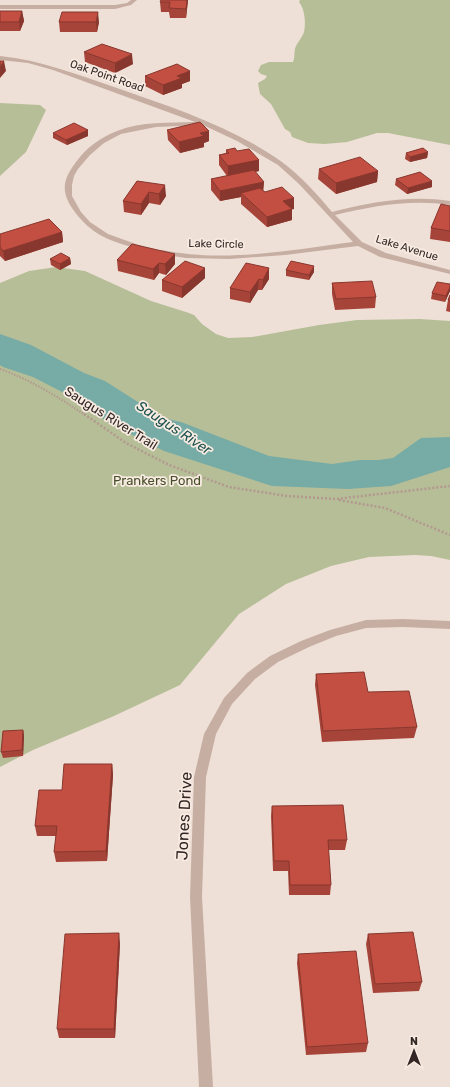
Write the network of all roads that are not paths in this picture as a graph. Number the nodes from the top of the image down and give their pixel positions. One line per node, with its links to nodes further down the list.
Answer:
1 (134, 0): 2 (street)
2 (0, 7)
3 (0, 58): 4 (street, Oak Point Road)
4 (205, 123): 6 (street, Lake Circle); 7 (street, Lake Circle)
5 (450, 203): 6 (street)
6 (331, 214): 7 (street, Lake Circle)
7 (359, 244): 8 (street, Lake Avenue)
8 (450, 272)
9 (450, 625): 10 (street, Jones Drive)
10 (206, 1087)

